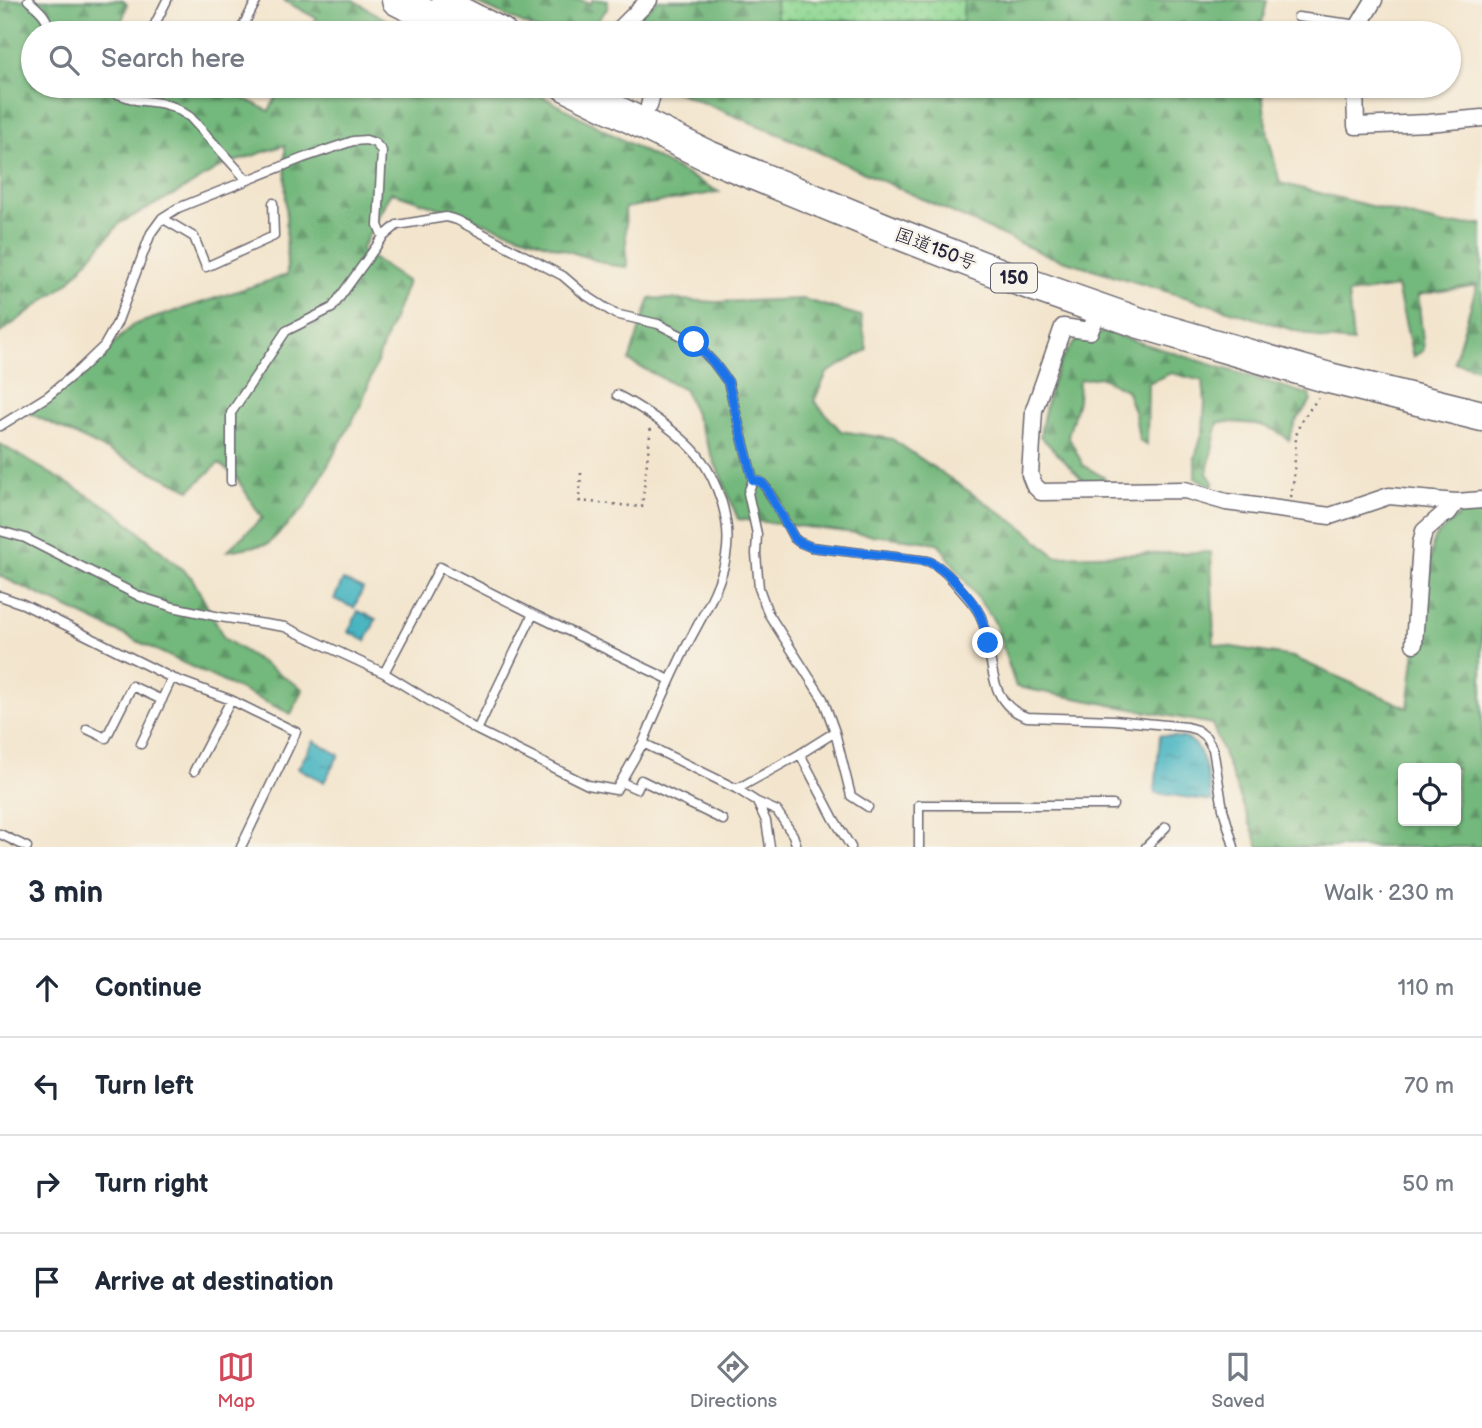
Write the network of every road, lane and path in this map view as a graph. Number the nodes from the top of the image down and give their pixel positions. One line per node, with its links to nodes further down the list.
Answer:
1 (27, 0): 9 (lane)
2 (167, 0): 10 (lane)
3 (257, 0): 11 (lane)
4 (397, 0): 12 (highway)
5 (436, 0): 13 (highway)
6 (649, 0): 14 (street)
7 (1374, 0): 16 (street)
8 (1298, 17): 15 (lane)
9 (48, 21)
10 (156, 21)
11 (246, 21)
12 (438, 21)
13 (477, 21)
14 (628, 21)
15 (1318, 21)
16 (1363, 21)
17 (130, 98): 22 (lane)
18 (590, 98): 26 (highway, 国道150号 / 150)
19 (655, 98): 29 (highway, 国道150号 / 150)
20 (1355, 98): 21 (street)
21 (1482, 118)
22 (247, 180): 24 (lane); 25 (lane)
23 (273, 203): 24 (lane)
24 (162, 218): 32 (lane)
25 (383, 237): 34 (lane); 35 (lane)
26 (1100, 309): 27 (highway, 国道150号 / 150); 38 (street)
27 (1329, 378): 31 (highway, 国道150号 / 150); 38 (path)
28 (617, 395): 30 (lane)
29 (1482, 395)
30 (652, 416): 33 (path); 45 (lane)
31 (1482, 416)
32 (0, 426)
33 (582, 473)
34 (753, 480): 50 (lane); 70 (lane)
35 (232, 481)
36 (1482, 500): 37 (street)
37 (1456, 502): 38 (street); 42 (street)
38 (1289, 510)
39 (0, 531): 43 (lane)
40 (0, 596): 44 (lane)
41 (533, 614): 43 (lane); 45 (lane); 49 (lane)
42 (1414, 644)
43 (384, 673): 49 (lane)
44 (173, 678): 46 (lane); 47 (lane)
45 (670, 680): 51 (lane)
46 (162, 700): 48 (lane); 52 (lane)
47 (231, 700): 54 (lane); 64 (lane)
48 (87, 729)
49 (477, 730): 55 (lane)
50 (835, 732): 53 (lane); 59 (lane)
51 (643, 743): 55 (lane); 56 (lane)
52 (141, 744)
53 (800, 754): 56 (lane); 67 (lane)
54 (194, 771)
55 (621, 782): 60 (lane)
56 (737, 789): 57 (lane)
57 (757, 802): 65 (lane); 66 (lane)
58 (1113, 805): 68 (lane)
59 (868, 807)
60 (723, 820)
61 (1166, 827): 69 (lane)
62 (0, 834): 63 (lane)
63 (27, 847)
64 (241, 847)
65 (770, 847)
66 (797, 847)
67 (851, 847)
68 (919, 847)
69 (1146, 847)
70 (1234, 847)

